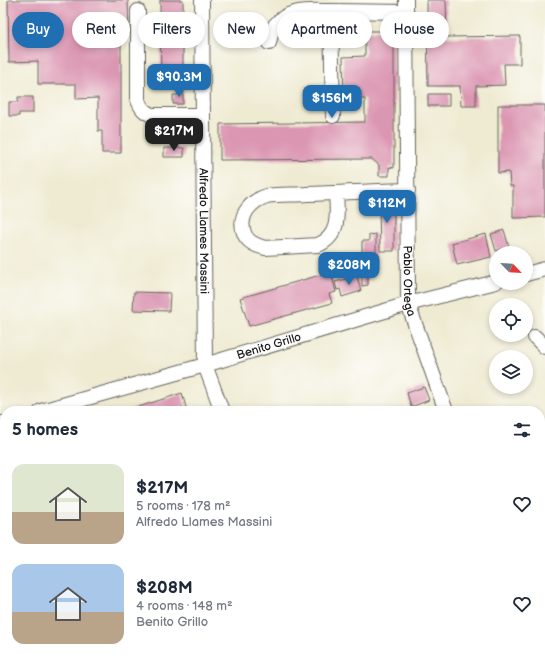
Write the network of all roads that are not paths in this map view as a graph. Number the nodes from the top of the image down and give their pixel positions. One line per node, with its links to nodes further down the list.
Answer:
1 (202, 0): 6 (street, Alfredo Llames Massini)
2 (406, 6): 4 (street); 8 (street, Pablo Ortega)
3 (138, 11): 6 (street)
4 (331, 11): 5 (street); 7 (street)
5 (269, 43)
6 (202, 114): 14 (street, Alfredo Llames Massini)
7 (333, 116)
8 (408, 190): 9 (street); 13 (street, Pablo Ortega)
9 (336, 193): 9 (street)
10 (545, 269): 11 (street)
11 (533, 272)
12 (489, 284): 13 (street, Benito Grillo)
13 (408, 304): 14 (street, Benito Grillo); 17 (street, Pablo Ortega)
14 (205, 364): 15 (street, Benito Grillo); 16 (street, Alfredo Llames Massini)
15 (58, 406)
16 (220, 406)
17 (444, 406)

